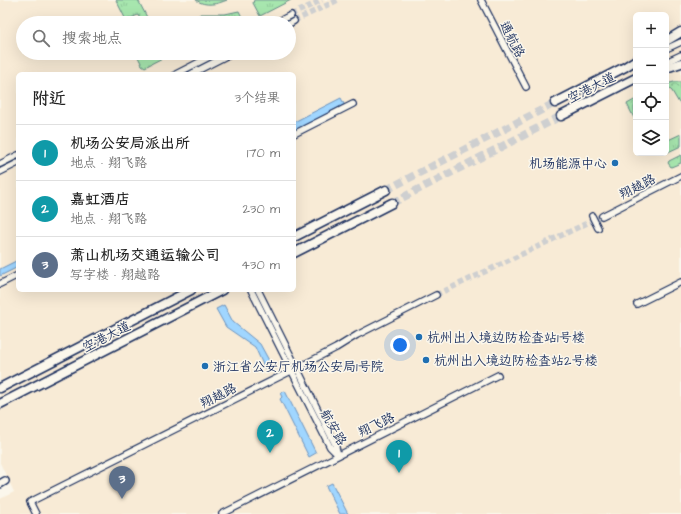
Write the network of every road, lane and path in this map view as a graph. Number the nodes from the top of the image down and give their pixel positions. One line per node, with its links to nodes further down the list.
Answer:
1 (481, 0): 16 (street, 通航路)
2 (681, 32): 3 (main road)
3 (669, 38)
4 (681, 42): 5 (street)
5 (669, 47)
6 (681, 55): 9 (street)
7 (203, 60): 13 (street)
8 (218, 60): 14 (street)
9 (669, 61)
10 (633, 63): 17 (main road, 空港大道)
11 (681, 63): 12 (main road)
12 (669, 67)
13 (180, 72)
14 (195, 72)
15 (633, 80): 19 (main road, 空港大道)
16 (526, 87)
17 (555, 103)
18 (353, 104): 20 (street)
19 (561, 116)
20 (296, 133)
21 (16, 156): 22 (street)
22 (0, 164)
23 (16, 164): 24 (street)
24 (0, 172)
25 (681, 176): 29 (street, 翔越路)
26 (386, 190): 31 (main road)
27 (392, 203): 32 (main road)
28 (592, 216): 30 (street)
29 (602, 216)
30 (598, 228)
31 (296, 236)
32 (296, 252)
33 (16, 276): 35 (street)
34 (681, 282): 41 (street)
35 (0, 284)
36 (188, 292): 44 (main road, 空港大道)
37 (218, 292): 45 (main road, 空港大道)
38 (252, 292): 42 (street, 航安路)
39 (259, 292): 42 (street, 航安路)
40 (436, 294): 42 (street, 翔越路)
41 (637, 304)
42 (294, 370): 46 (street, 航安路); 47 (street, 翔越路)
43 (498, 375): 46 (street, 翔飞路)
44 (0, 388)
45 (0, 404)
46 (338, 455): 48 (street, 翔飞路)
47 (36, 514)
48 (222, 514)

